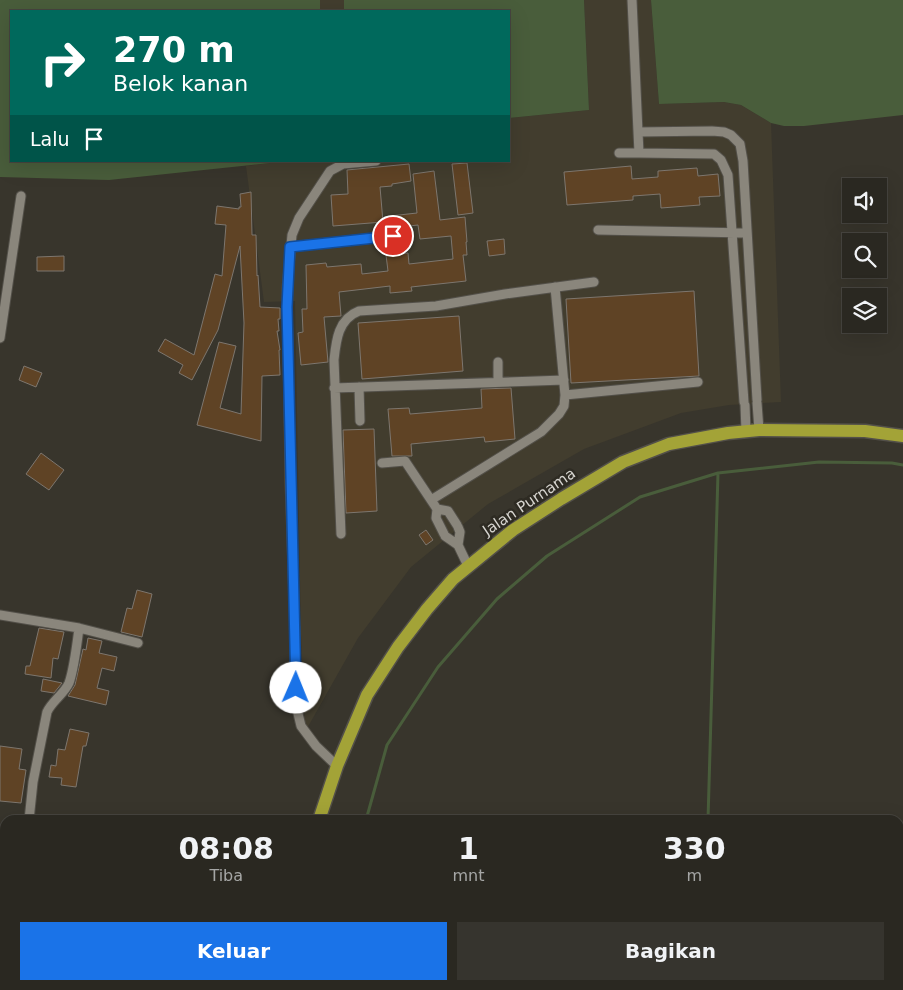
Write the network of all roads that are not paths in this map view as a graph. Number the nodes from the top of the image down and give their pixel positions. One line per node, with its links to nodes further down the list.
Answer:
1 (632, 0): 2 (street)
2 (638, 132): 4 (street); 9 (street)
3 (619, 153): 4 (street)
4 (639, 153): 8 (street)
5 (365, 162): 11 (street)
6 (21, 196): 14 (street)
7 (598, 230): 8 (street)
8 (732, 232): 9 (street); 24 (street)
9 (747, 233): 23 (street)
10 (393, 236): 11 (street)
11 (290, 247): 35 (street)
12 (594, 282): 13 (street)
13 (555, 287): 16 (street); 20 (street)
14 (0, 338)
15 (498, 362): 17 (street)
16 (564, 380): 17 (street); 21 (street)
17 (498, 382): 19 (street)
18 (698, 382): 21 (street)
19 (359, 387): 20 (street); 22 (street)
20 (334, 388): 29 (street)
21 (565, 395): 27 (street)
22 (360, 421)
23 (759, 430): 24 (main road, Jalan Purnama); 25 (main road, Jalan Purnama)
24 (746, 431): 31 (main road, Jalan Purnama)
25 (903, 436)
26 (382, 464): 27 (street)
27 (431, 500): 28 (street)
28 (437, 509): 30 (street); 30 (street)
29 (342, 534)
30 (458, 545): 31 (street)
31 (468, 566): 35 (main road, Jalan Purnama)
32 (0, 615): 33 (street)
33 (79, 628): 34 (street); 36 (street)
34 (138, 643)
35 (337, 766): 37 (main road, Jalan Purnama)
36 (30, 815)
37 (321, 815)

